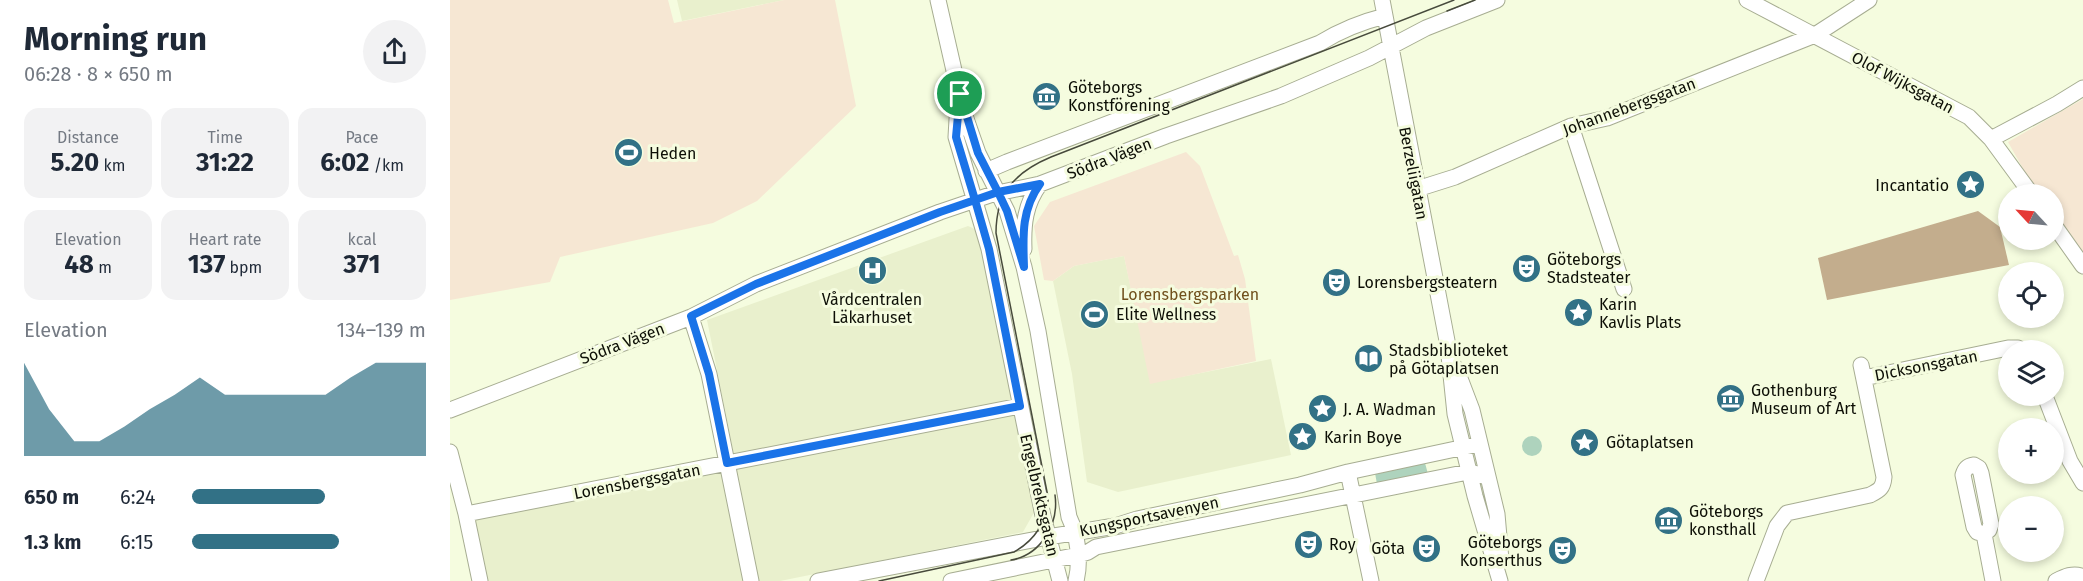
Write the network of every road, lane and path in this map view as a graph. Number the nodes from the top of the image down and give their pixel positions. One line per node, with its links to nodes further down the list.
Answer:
1 (938, 0): 10 (street, Engelbrektsgatan)
2 (1382, 0): 6 (street, Berzeliigatan)
3 (1497, 0): 8 (street, Södra Vägen)
4 (1747, 0): 7 (street, Olof Wijksgatan)
5 (1869, 0): 7 (street, Johannebergsgatan)
6 (1385, 16): 8 (street, Berzeliigatan); 13 (street, Södra Vägen)
7 (1815, 35): 11 (street, Johannebergsgatan); 12 (street, Olof Wijksgatan)
8 (1390, 47): 14 (street, Södra Vägen); 16 (street, Berzeliigatan)
9 (2083, 88): 12 (street)
10 (960, 94): 13 (street, Engelbrektsgatan); 18 (street, Engelbrektsgatan)
11 (1571, 126): 16 (street, Johannebergsgatan); 22 (street)
12 (1991, 139): 15 (street, Olof Wijksgatan)
13 (987, 171): 17 (street, Engelbrektsgatan)
14 (1040, 184): 17 (street, Södra Vägen); 21 (street, Engelbrektsgatan)
15 (2024, 184)
16 (1418, 189): 24 (street, Berzeliigatan)
17 (998, 192): 18 (street, Södra Vägen); 21 (street, Engelbrektsgatan)
18 (975, 200): 23 (street, Södra Vägen); 26 (street, Engelbrektsgatan)
19 (2064, 239): 20 (street)
20 (2083, 266)
21 (1024, 267): 39 (street, Engelbrektsgatan)
22 (1624, 289)
23 (691, 316): 28 (street, Södra Vägen); 32 (street)
24 (1448, 346): 29 (street, Berzeliigatan); 30 (street, Berzeliigatan)
25 (1998, 350): 53 (street, Dicksonsgatan)
26 (1020, 406): 32 (street, Lorensbergsgatan); 41 (street, Engelbrektsgatan)
27 (2049, 406): 36 (street)
28 (450, 410)
29 (1479, 444): 30 (street, Kungsportsavenyen); 35 (street, Berzeliigatan)
30 (1464, 448): 33 (street, Kungsportsavenyen); 34 (street, Berzeliigatan)
31 (450, 452): 38 (street)
32 (727, 463): 38 (street, Lorensbergsgatan); 46 (street)
33 (1348, 472): 37 (street); 39 (street, Kungsportsavenyen)
34 (1470, 472): 35 (street, Kungsportsavenyen); 37 (street, Kungsportsavenyen); 52 (street, Berzeliigatan)
35 (1487, 477): 52 (street, Berzeliigatan)
36 (2083, 483)
37 (1352, 496): 42 (street, Kungsportsavenyen); 51 (street)
38 (466, 514): 45 (street)
39 (1076, 532): 41 (street, Kungsportsavenyen); 42 (street, Engelbrektsgatan)
40 (1984, 534): 54 (street)
41 (1048, 537): 43 (street, Engelbrektsgatan); 47 (street, Kungsportsavenyen)
42 (1078, 555): 43 (street, Kungsportsavenyen); 50 (street, Engelbrektsgatan)
43 (1054, 560): 48 (street, Kungsportsavenyen); 49 (street, Engelbrektsgatan)
44 (2083, 577): 55 (street)
45 (480, 581)
46 (751, 581)
47 (818, 581)
48 (951, 581)
49 (1060, 581)
50 (1076, 581)
51 (1371, 581)
52 (1501, 581)
53 (1756, 581)
54 (1993, 581)
55 (2056, 581)

